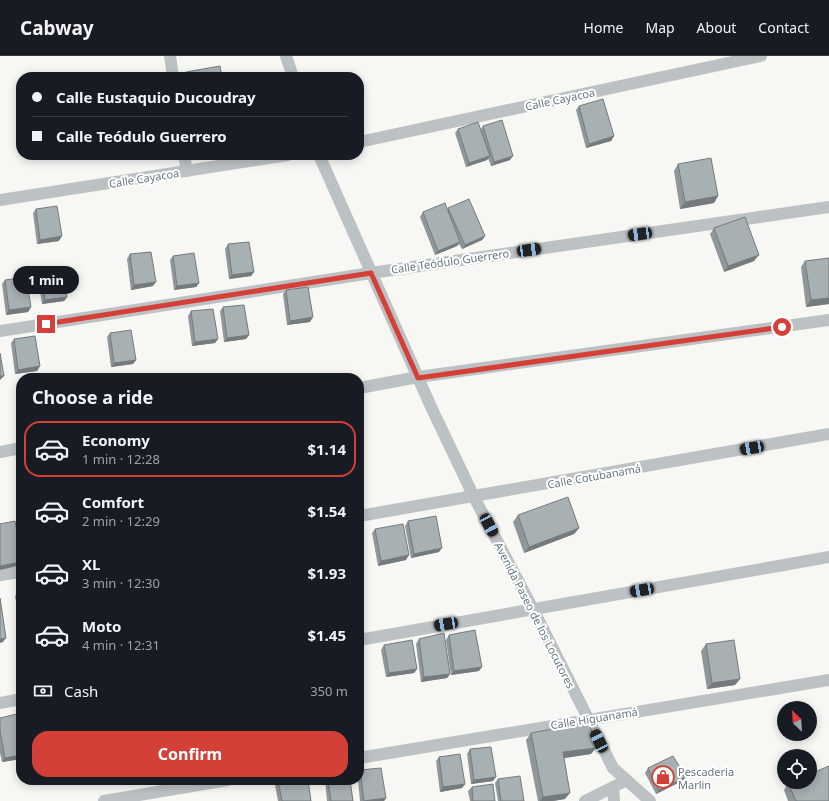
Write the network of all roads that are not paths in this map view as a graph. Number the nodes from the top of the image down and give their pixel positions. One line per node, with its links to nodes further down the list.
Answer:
1 (170, 56): 5 (street)
2 (286, 56): 6 (street)
3 (762, 56): 4 (street, Calle Cayacoa)
4 (710, 61): 7 (street, Calle Cayacoa)
5 (172, 72)
6 (291, 72)
7 (364, 141)
8 (185, 160): 11 (street)
9 (256, 160): 11 (street, Calle Cayacoa)
10 (320, 160): 14 (street, Avenida Paseo de los Locutores)
11 (187, 171): 12 (street, Calle Cayacoa)
12 (0, 200)
13 (829, 207): 14 (street, Calle Teódulo Guerrero)
14 (371, 273): 16 (street, Calle Teódulo Guerrero); 17 (street, Avenida Paseo de los Locutores)
15 (829, 320): 17 (street)
16 (0, 331)
17 (418, 378): 18 (street); 22 (street, Avenida Paseo de los Locutores)
18 (364, 387)
19 (829, 434): 22 (street, Calle Cotubanamá)
20 (16, 449): 21 (street)
21 (0, 452)
22 (474, 497): 23 (street, Calle Cotubanamá); 27 (street, Avenida Paseo de los Locutores)
23 (364, 515)
24 (829, 557): 27 (street)
25 (16, 573): 26 (street)
26 (0, 575)
27 (533, 609): 28 (street); 32 (street, Avenida Paseo de los Locutores)
28 (364, 639)
29 (829, 680): 32 (street, Calle Higuanamá)
30 (16, 700): 31 (street)
31 (0, 703)
32 (588, 719): 33 (street, Calle Higuanamá); 34 (street, Avenida Paseo de los Locutores)
33 (364, 757)
34 (627, 780): 36 (street); 40 (street, Avenida Paseo de los Locutores)
35 (198, 785): 37 (street)
36 (613, 787): 38 (street); 39 (street)
37 (104, 801)
38 (585, 801)
39 (614, 801)
40 (650, 801)

